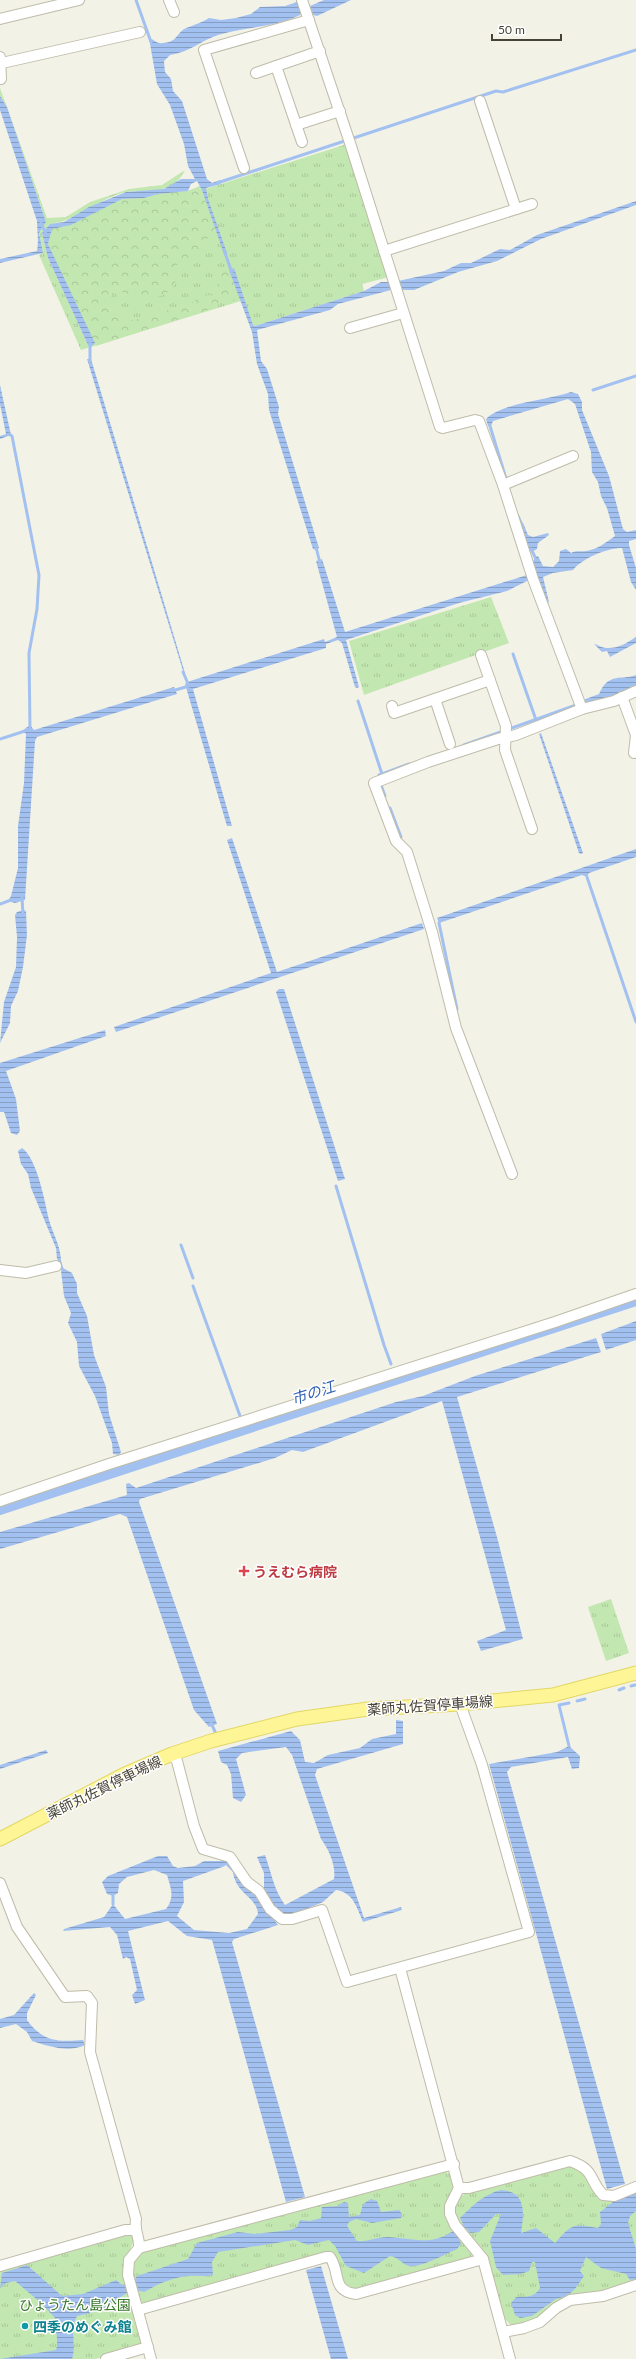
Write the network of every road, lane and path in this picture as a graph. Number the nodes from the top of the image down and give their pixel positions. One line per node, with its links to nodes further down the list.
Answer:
1 (79, 0): 5 (street)
2 (169, 0): 4 (street)
3 (306, 10): 7 (street); 16 (street)
4 (174, 12)
5 (0, 19)
6 (140, 32): 8 (street)
7 (320, 51): 9 (street); 13 (street)
8 (1, 60): 11 (street)
9 (276, 66): 10 (street); 14 (street)
10 (256, 73)
11 (1, 79)
12 (480, 101): 18 (street)
13 (340, 111): 14 (street); 19 (street)
14 (296, 125): 15 (street)
15 (302, 142)
16 (244, 168)
17 (532, 204): 18 (street)
18 (516, 209): 19 (street)
19 (384, 251): 20 (street)
20 (402, 313): 21 (street); 23 (street)
21 (350, 328)
22 (573, 456): 23 (street)
23 (507, 484): 30 (street)
24 (481, 655): 25 (street)
25 (490, 680): 28 (street); 31 (street)
26 (636, 691): 27 (street)
27 (622, 697): 30 (street); 33 (street)
28 (435, 699): 29 (street); 32 (street)
29 (392, 706)
30 (582, 710): 31 (street)
31 (507, 737): 34 (street); 35 (street)
32 (450, 744)
33 (634, 753)
34 (532, 829)
35 (512, 1174)
36 (56, 1266): 37 (street)
37 (0, 1270)
38 (636, 1294): 39 (street)
39 (0, 1501)
40 (636, 1673): 41 (main road, 薬師丸佐賀停車場線)
41 (460, 1704): 42 (main road, 薬師丸佐賀停車場線); 45 (street)
42 (172, 1754): 43 (main road, 薬師丸佐賀停車場線); 45 (street)
43 (0, 1839)
44 (0, 1883): 49 (street)
45 (400, 1968): 46 (street)
46 (454, 2164): 48 (street); 50 (street)
47 (636, 2187): 48 (street)
48 (459, 2188): 51 (street)
49 (134, 2230): 50 (street); 52 (street)
50 (139, 2248): 54 (street)
51 (482, 2259): 54 (street); 55 (street)
52 (0, 2266)
53 (636, 2285): 55 (street)
54 (138, 2310): 56 (street)
55 (503, 2332): 59 (street)
56 (148, 2347): 57 (street); 58 (street)
57 (106, 2359)
58 (152, 2359)
59 (510, 2359)

